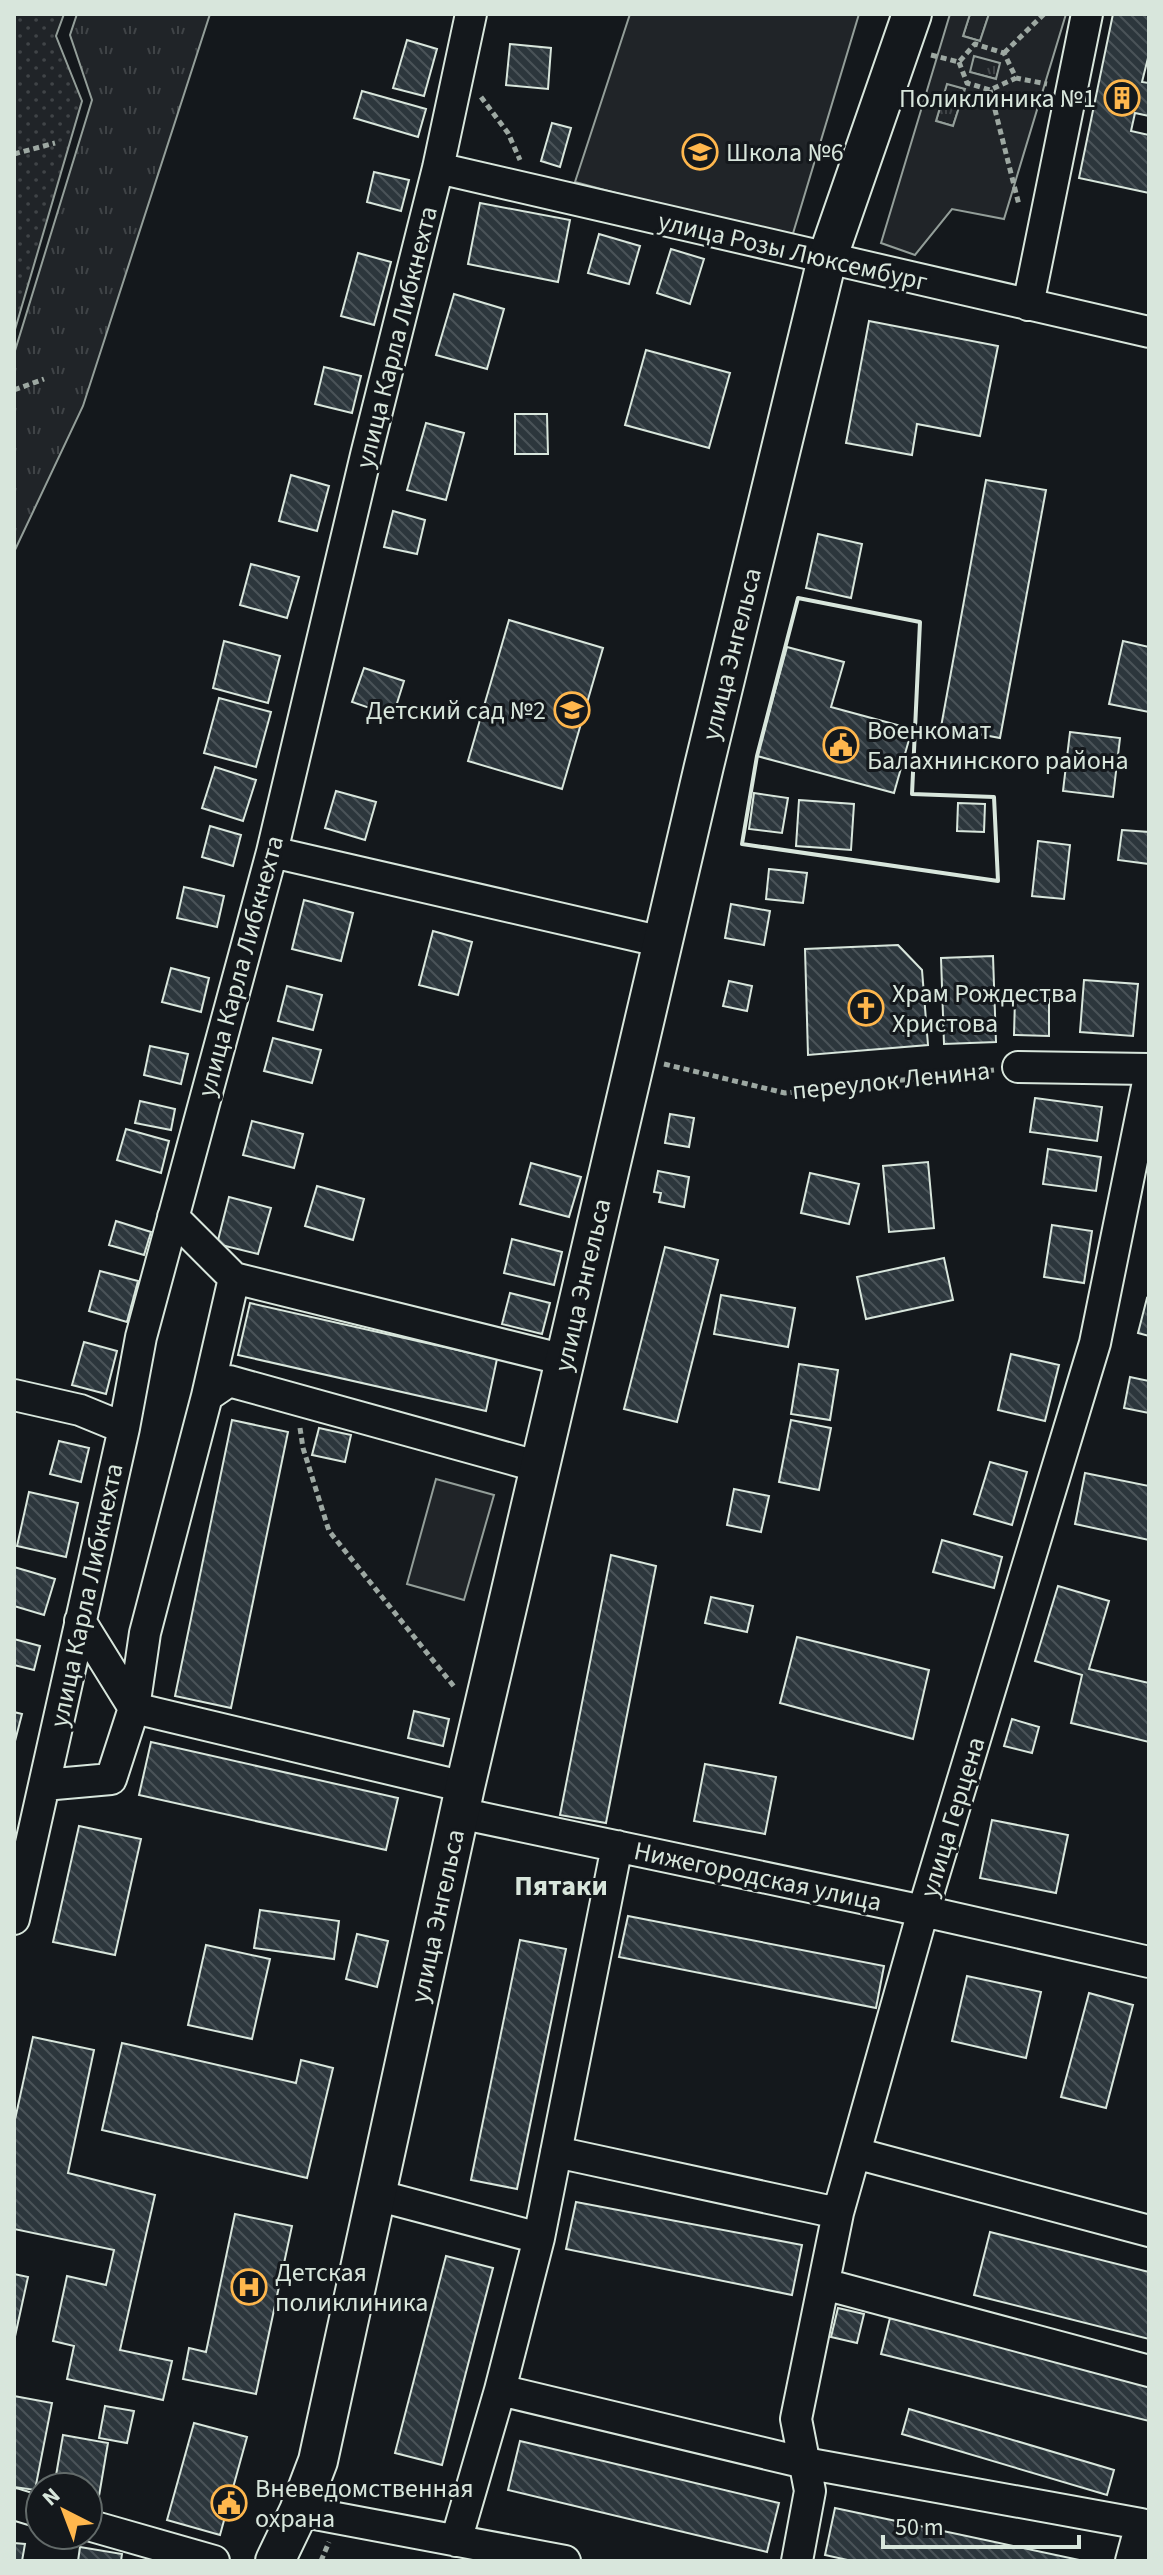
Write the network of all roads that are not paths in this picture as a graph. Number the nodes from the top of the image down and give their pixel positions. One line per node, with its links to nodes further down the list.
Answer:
1 (471, 14): 4 (street, улица Карла Либкнехта)
2 (912, 14): 5 (main road, улица Энгельса)
3 (1087, 14): 6 (street)
4 (438, 168): 5 (street, улица Розы Люксембург); 8 (street, улица Карла Либкнехта)
5 (827, 259): 6 (street, улица Розы Люксембург); 9 (main road, улица Энгельса)
6 (1028, 305): 7 (street, улица Розы Люксембург)
7 (1149, 332)
8 (272, 852): 9 (street); 13 (street, улица Карла Либкнехта)
9 (663, 942): 15 (main road, улица Энгельса)
10 (1018, 1067): 11 (street, переулок Ленина)
11 (1149, 1069)
12 (1149, 1077): 25 (street, улица Герцена)
13 (173, 1217): 14 (street); 18 (street, улица Карла Либкнехта)
14 (234, 1278): 15 (street); 17 (street)
15 (565, 1360): 19 (main road, улица Энгельса)
16 (14, 1395): 18 (street)
17 (207, 1396): 19 (street); 21 (street)
18 (124, 1428): 20 (street, улица Карла Либкнехта)
19 (540, 1467): 23 (main road, улица Энгельса)
20 (80, 1621): 21 (street); 22 (street, улица Карла Либкнехта)
21 (134, 1708): 22 (street); 23 (street, Нижегородская улица)
22 (44, 1785): 26 (street, улица Карла Либкнехта)
23 (462, 1800): 24 (street, Нижегородская улица); 30 (main road, улица Энгельса)
24 (617, 1846): 25 (street, Нижегородская улица); 28 (street)
25 (923, 1911): 27 (street, Нижегородская улица); 29 (street, улица Герцена)
26 (14, 1919)
27 (1149, 1962)
28 (556, 2152): 31 (street); 33 (street)
29 (855, 2153): 31 (street, улица Герцена); 32 (street)
30 (376, 2195): 33 (street); 38 (main road, улица Энгельса)
31 (838, 2213): 34 (street, улица Герцена)
32 (1149, 2231)
33 (539, 2238): 36 (street)
34 (824, 2284): 35 (street); 37 (street, улица Герцена)
35 (1149, 2371)
36 (500, 2390): 37 (street); 41 (street)
37 (805, 2463): 39 (street); 45 (street, улица Герцена)
38 (299, 2511): 41 (street); 43 (main road, улица Энгельса)
39 (1145, 2525): 46 (street)
40 (104, 2530): 42 (street)
41 (456, 2541): 44 (street)
42 (214, 2561)
43 (275, 2561)
44 (565, 2561)
45 (797, 2561)
46 (1131, 2561)

